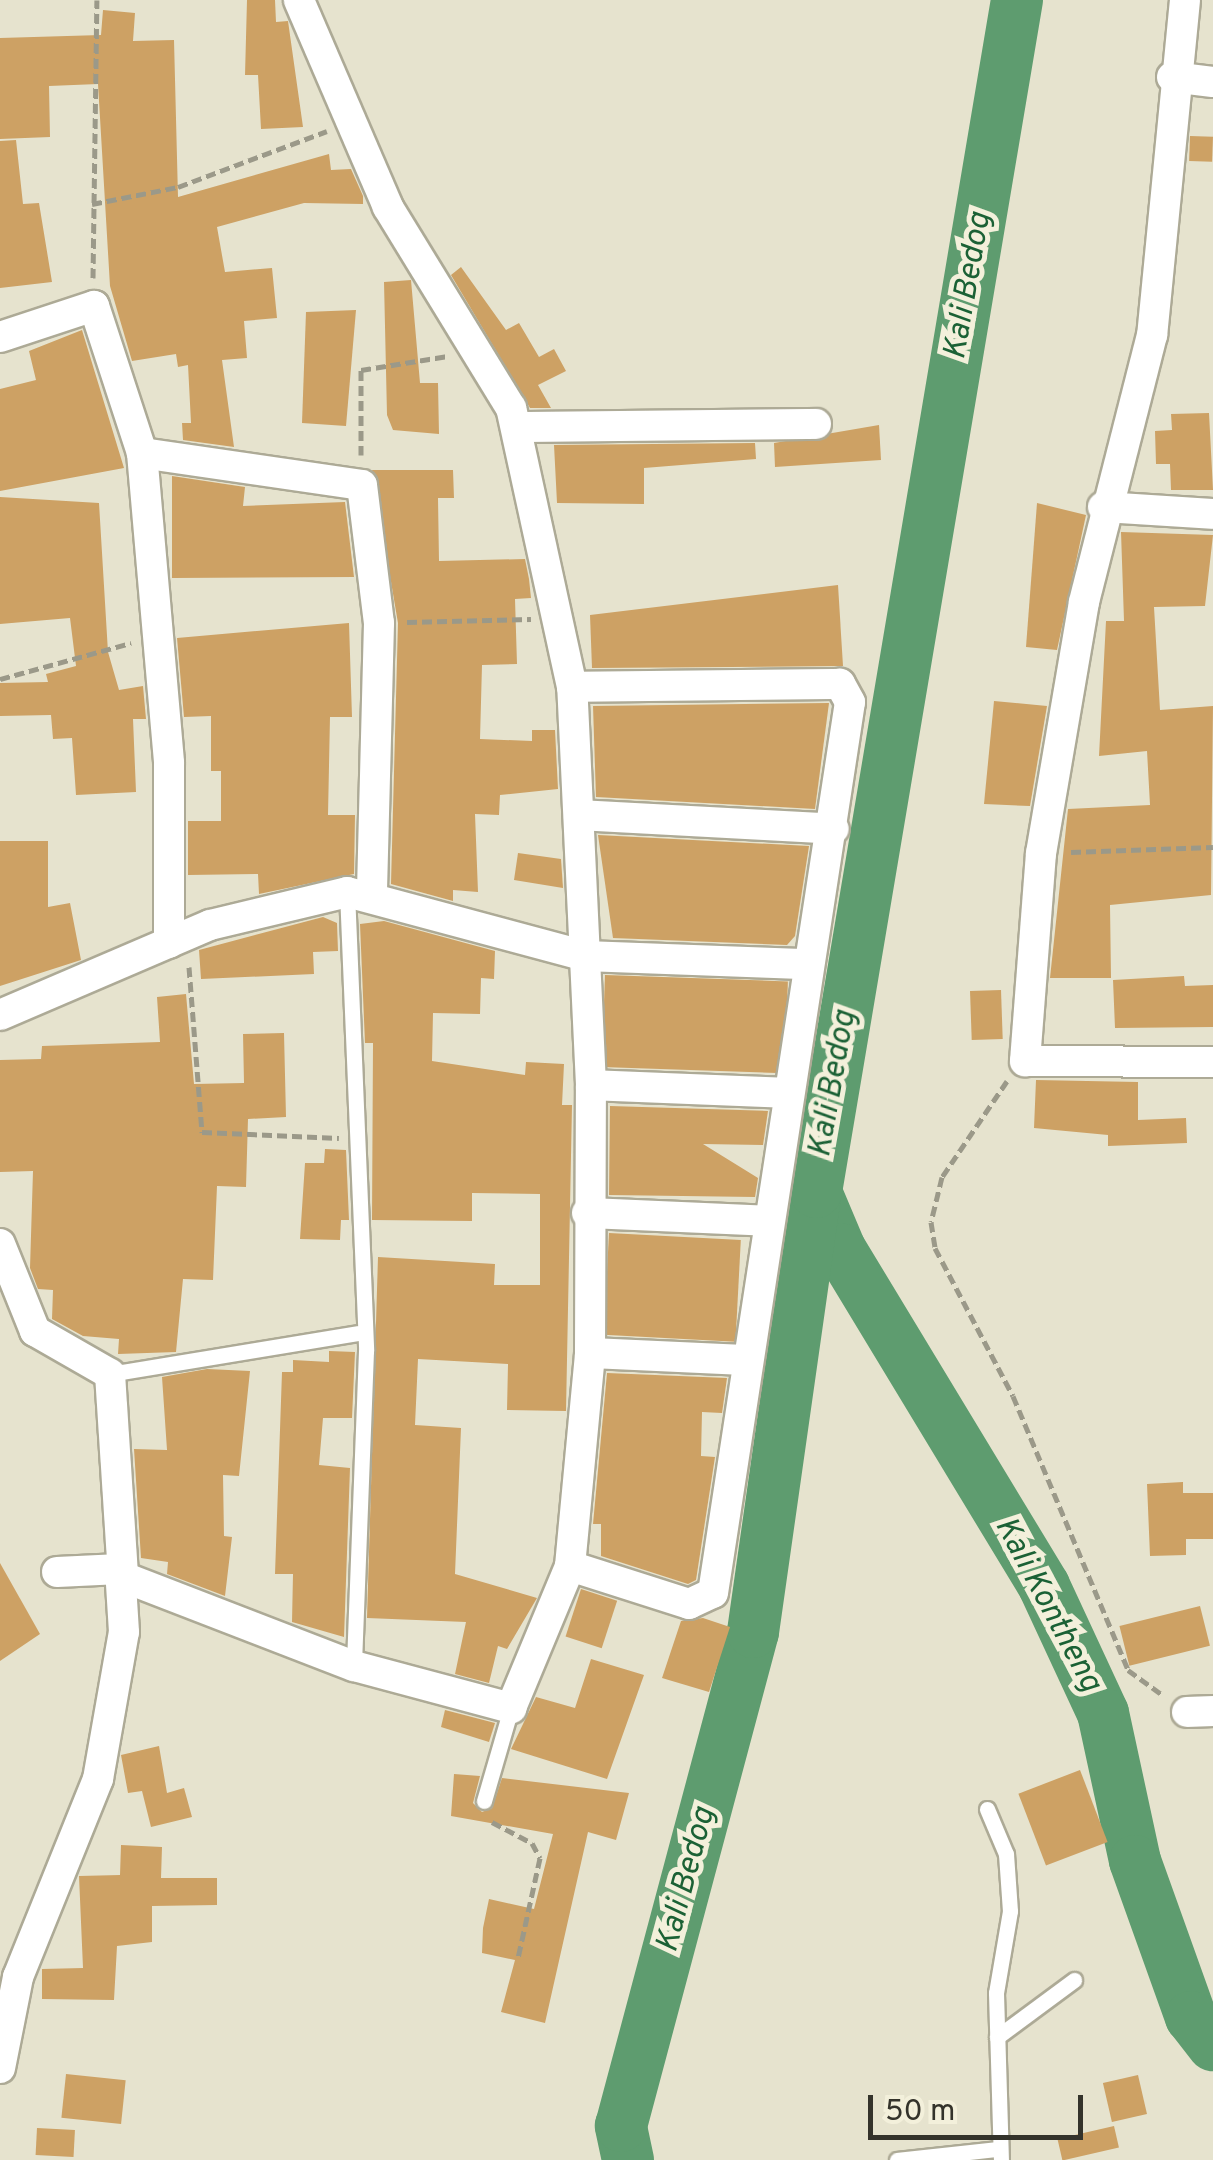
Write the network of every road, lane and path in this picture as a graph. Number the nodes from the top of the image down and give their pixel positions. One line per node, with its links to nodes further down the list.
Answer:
1 (97, 0): 7 (path)
2 (299, 0): 6 (street)
3 (1185, 0): 4 (street)
4 (1172, 77): 5 (street); 15 (street)
5 (1213, 82)
6 (349, 124): 7 (path); 10 (street)
7 (92, 204): 8 (path)
8 (94, 306): 9 (street); 13 (street)
9 (0, 337)
10 (476, 352): 12 (street); 14 (path)
11 (816, 424): 12 (street)
12 (517, 427): 17 (street)
13 (142, 453): 14 (street); 19 (street)
14 (362, 485): 18 (street)
15 (1103, 507): 16 (street); 25 (street)
16 (1213, 514)
17 (564, 618): 18 (path); 21 (street)
18 (379, 622): 26 (street)
19 (158, 635): 20 (path); 27 (street)
20 (0, 678)
21 (572, 687): 22 (street); 23 (street)
22 (579, 815): 23 (street); 28 (street)
23 (834, 829): 29 (street)
24 (1213, 846): 25 (path)
25 (1041, 853): 31 (street)
26 (360, 893): 27 (street); 28 (street); 35 (lane)
27 (178, 939): 30 (street); 35 (path)
28 (586, 956): 29 (street); 33 (street)
29 (807, 964): 34 (street)
30 (0, 1014)
31 (1024, 1061): 32 (street); 48 (path)
32 (1213, 1062)
33 (592, 1085): 34 (street); 36 (street)
34 (788, 1092): 37 (street)
35 (362, 1138): 39 (lane)
36 (588, 1213): 37 (street); 40 (street)
37 (768, 1221): 41 (street)
38 (0, 1244): 42 (street)
39 (358, 1334): 42 (lane); 46 (lane)
40 (590, 1353): 41 (street); 43 (street)
41 (746, 1360): 43 (street)
42 (110, 1374): 44 (street)
43 (570, 1566): 47 (street)
44 (120, 1569): 45 (street); 46 (street); 52 (street)
45 (56, 1572)
46 (354, 1666): 47 (street)
47 (511, 1708): 49 (lane)
48 (1200, 1712)
49 (484, 1801): 51 (path)
50 (988, 1809): 54 (lane)
51 (518, 1958)
52 (9, 1980): 55 (street)
53 (1074, 1980): 54 (lane)
54 (997, 2036): 56 (lane)
55 (0, 2068)
56 (999, 2155): 57 (lane)
57 (897, 2160)

